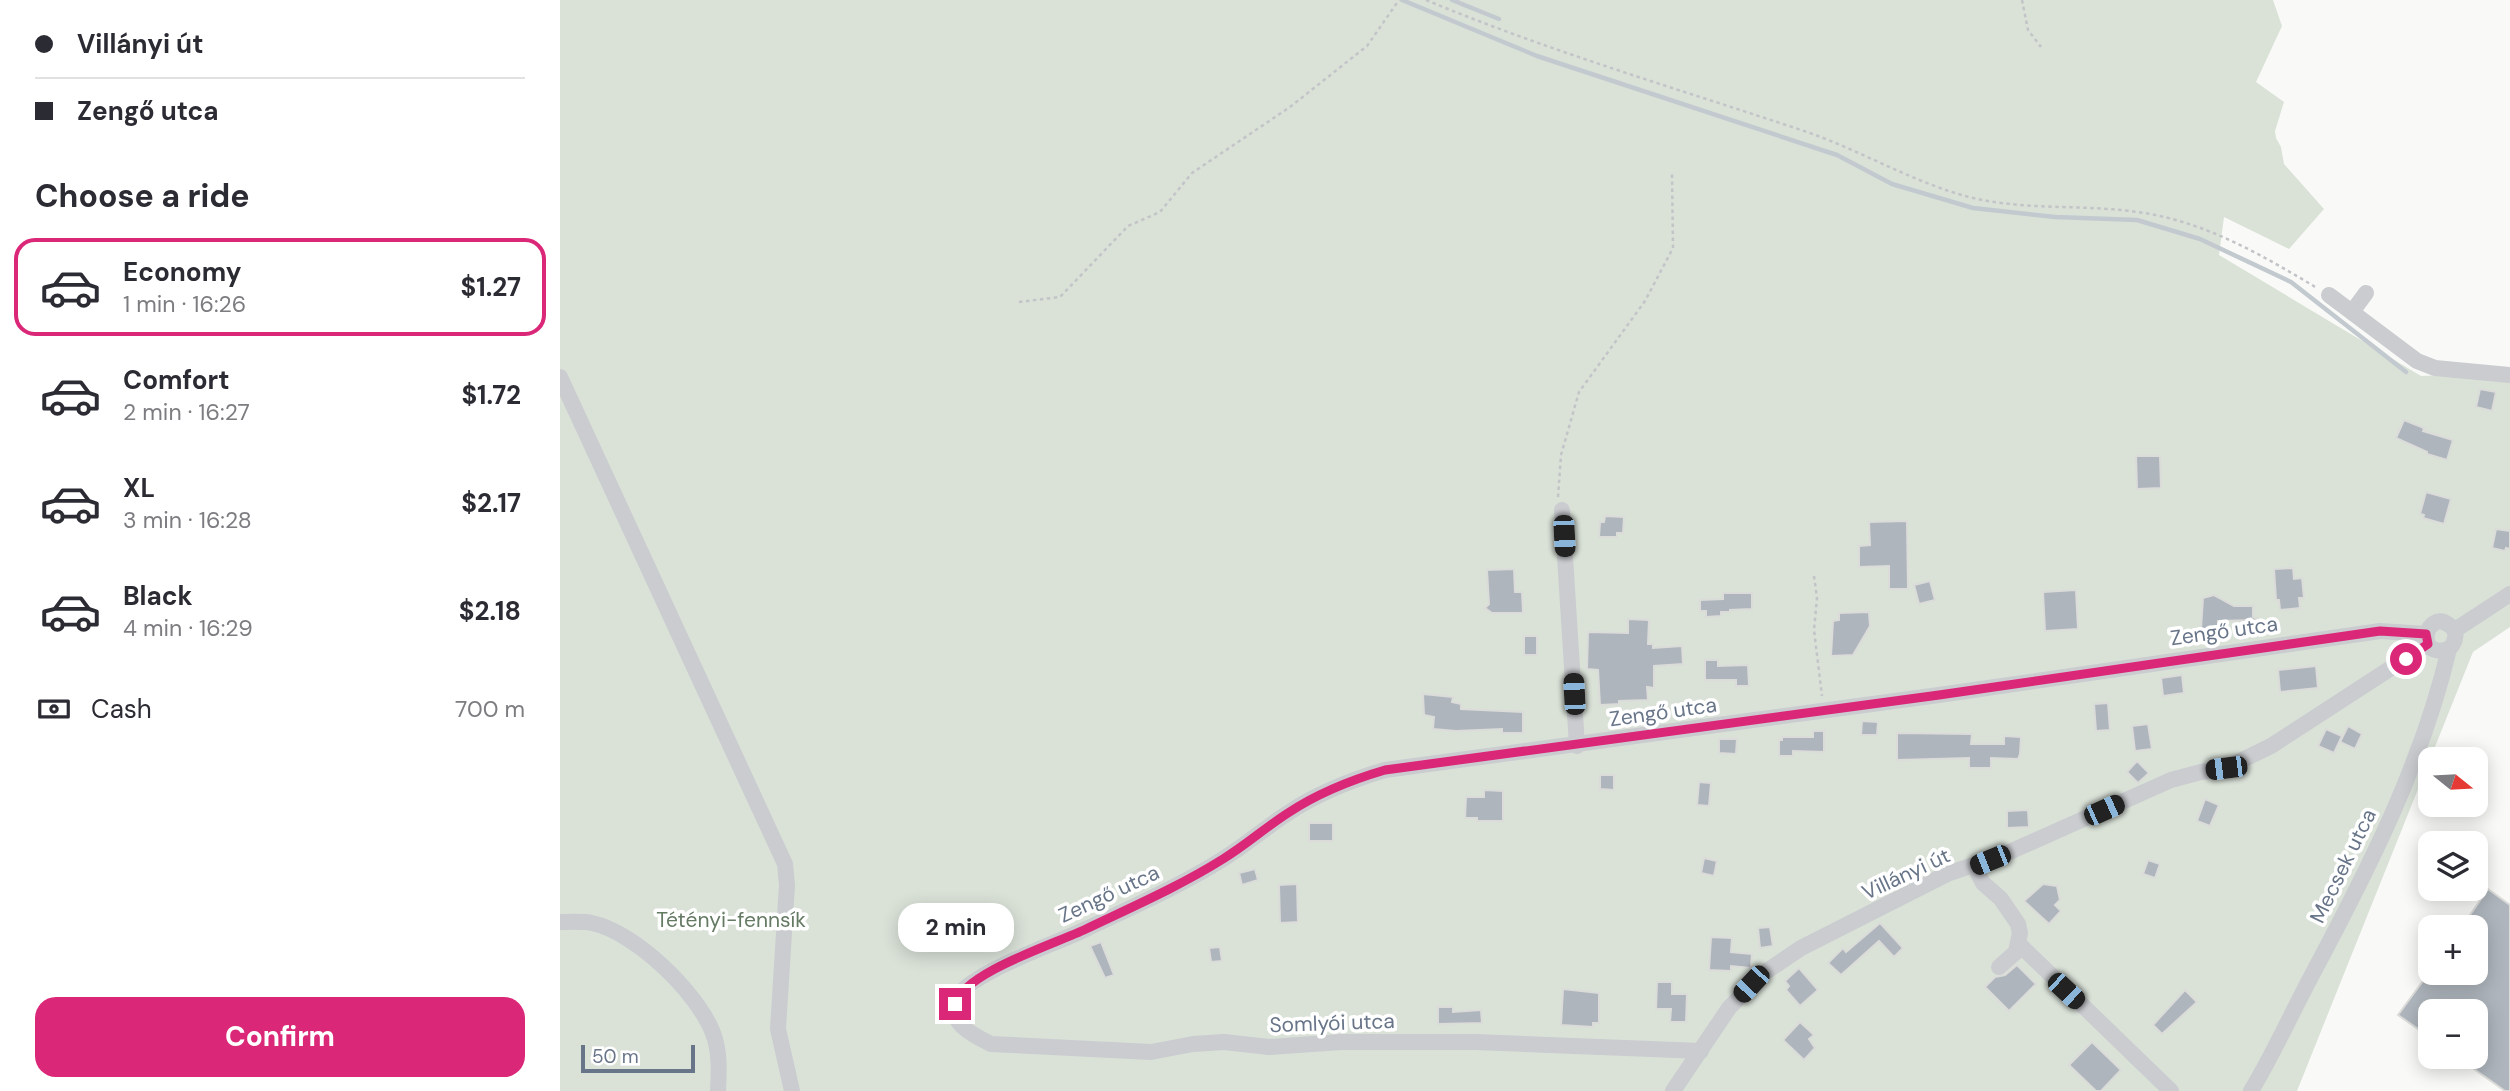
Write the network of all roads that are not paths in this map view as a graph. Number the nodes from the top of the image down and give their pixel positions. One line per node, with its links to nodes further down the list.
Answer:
1 (2366, 293): 3 (street)
2 (2329, 295): 3 (street)
3 (2352, 312): 4 (street)
4 (2510, 375)
5 (560, 377): 19 (street)
6 (1562, 510): 11 (street)
7 (2510, 594): 8 (street)
8 (2455, 630): 9 (street); 10 (street)
9 (2427, 639): 10 (street); 11 (street, Zengő utca); 12 (street, Villányi út)
10 (2449, 649): 22 (street, Mecsek utca)
11 (1577, 746): 16 (street, Zengő utca)
12 (1974, 866): 14 (street); 17 (street, Villányi út)
13 (560, 922): 18 (street)
14 (2019, 944): 15 (street); 21 (street)
15 (2000, 967)
16 (968, 1032): 17 (street, Somlyói utca)
17 (1701, 1051): 20 (street, Villányi út)
18 (718, 1091)
19 (792, 1091)
20 (1673, 1091)
21 (2171, 1091)
22 (2251, 1091)

